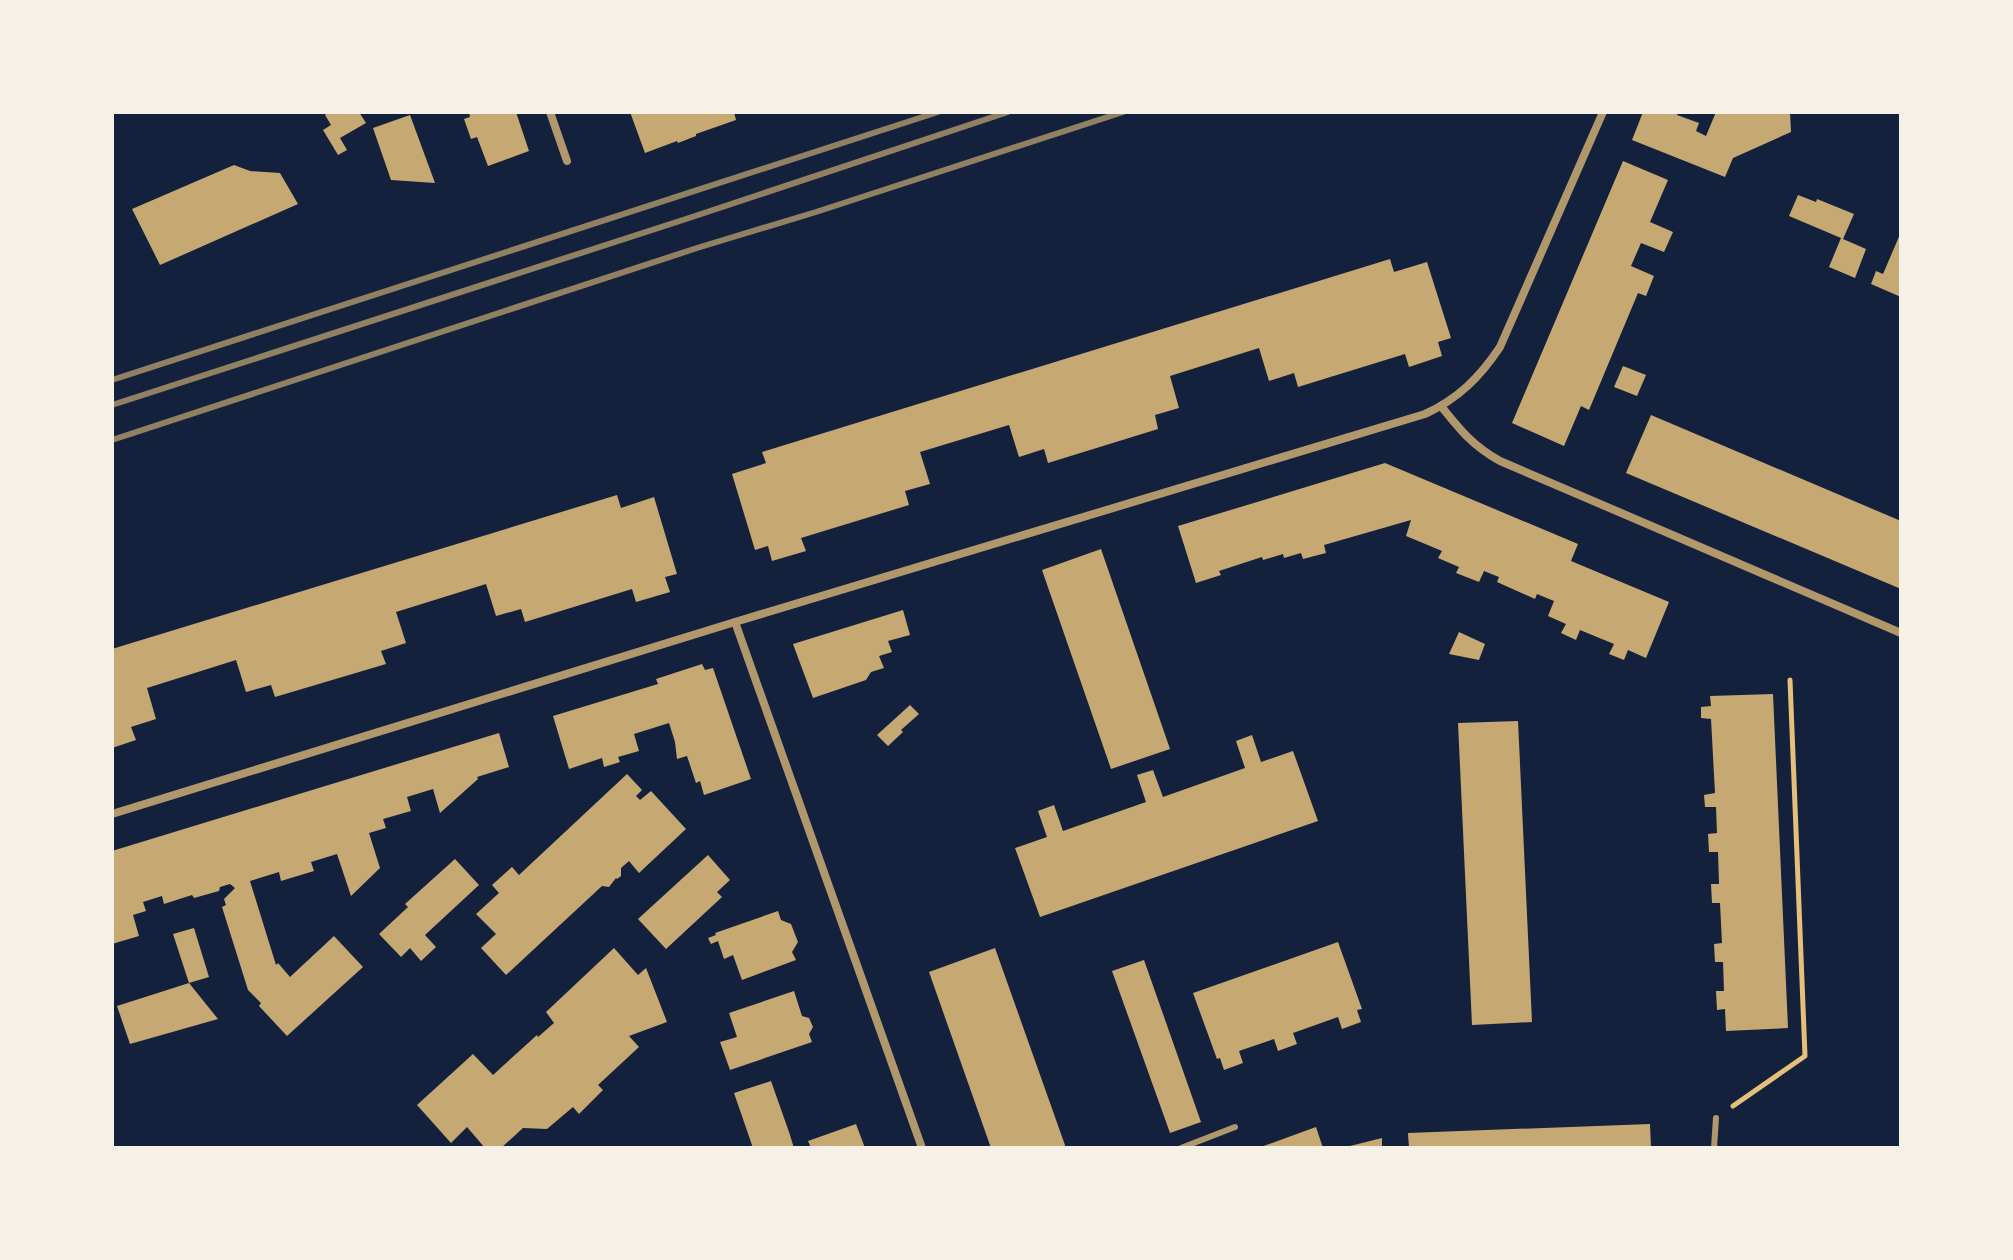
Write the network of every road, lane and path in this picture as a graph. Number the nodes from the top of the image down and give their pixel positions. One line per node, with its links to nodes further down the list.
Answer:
1 (550, 112): 3 (street)
2 (1603, 112): 4 (street)
3 (567, 161)
4 (1441, 406): 5 (street); 6 (street)
5 (735, 622): 8 (street); 11 (street)
6 (1901, 633)
7 (1790, 680): 9 (path)
8 (112, 814)
9 (1716, 1118): 13 (lane)
10 (1235, 1127): 12 (lane)
11 (922, 1148)
12 (1181, 1148)
13 (1714, 1148)

